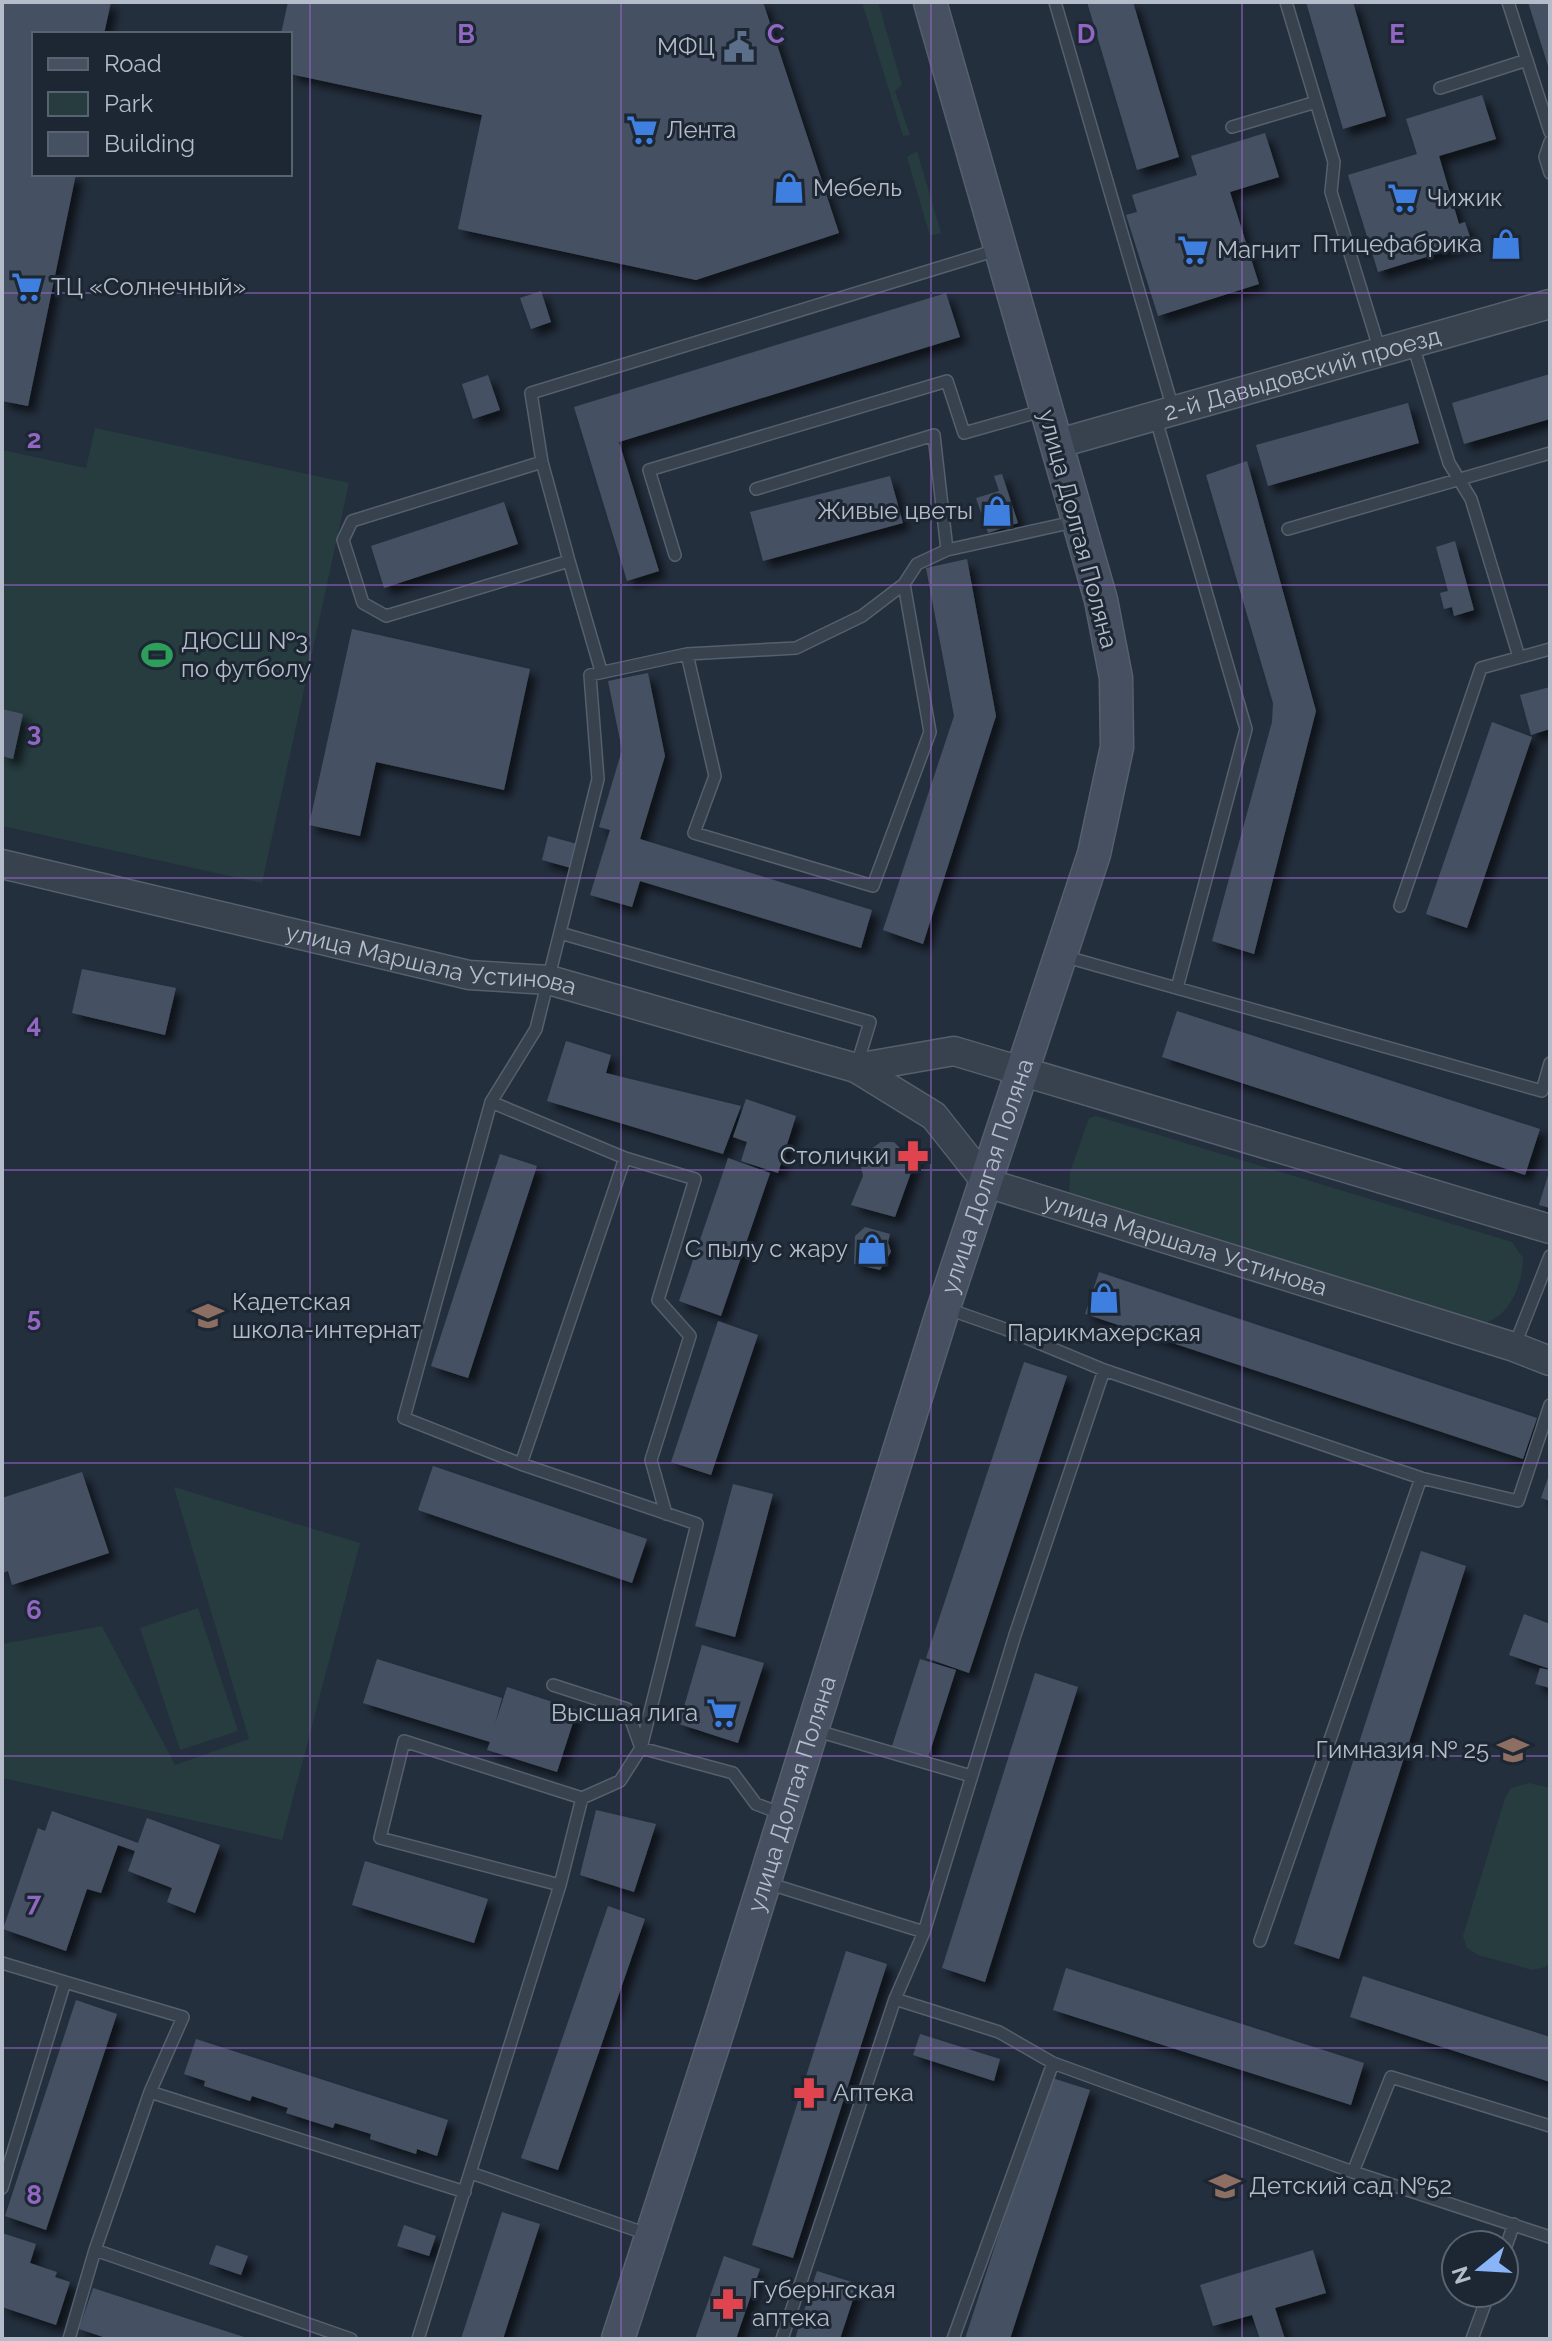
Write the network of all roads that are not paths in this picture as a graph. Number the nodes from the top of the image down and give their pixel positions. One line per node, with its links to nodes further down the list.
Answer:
1 (930, 2): 12 (main road, улица Долгая Поляна)
2 (1055, 2): 17 (lane)
3 (1286, 2): 7 (lane)
4 (1508, 2): 5 (lane)
5 (1527, 60): 6 (lane); 9 (lane)
6 (1440, 88)
7 (1316, 102): 8 (lane); 15 (lane)
8 (1232, 127)
9 (1550, 132)
10 (1550, 142): 11 (lane)
11 (1550, 173)
12 (1001, 249): 16 (main road, улица Долгая Поляна); 20 (lane)
13 (1550, 304): 14 (street, 2-й Давыдовский проезд)
14 (1413, 343): 15 (street, 2-й Давыдовский проезд); 21 (lane)
15 (1381, 353): 17 (street, 2-й Давыдовский проезд)
16 (1046, 410): 18 (main road, улица Долгая Поляна); 26 (lane)
17 (1164, 413): 18 (street, 2-й Давыдовский проезд); 38 (lane)
18 (1056, 444): 23 (main road, улица Долгая Поляна)
19 (1550, 453): 21 (lane)
20 (542, 462): 27 (lane); 27 (lane)
21 (1459, 480): 24 (lane); 31 (lane)
22 (756, 489): 25 (lane)
23 (1078, 521): 25 (lane); 36 (main road, улица Долгая Поляна)
24 (1288, 529)
25 (947, 550): 28 (lane)
26 (675, 555)
27 (569, 561): 32 (lane)
28 (904, 584): 30 (lane); 30 (lane)
29 (1550, 649): 31 (lane)
30 (687, 654): 32 (lane)
31 (1519, 657): 34 (lane)
32 (601, 671): 35 (lane)
33 (2, 864): 37 (street, улица Маршала Устинова)
34 (1400, 906)
35 (560, 933): 37 (lane); 40 (lane)
36 (1059, 954): 38 (lane); 41 (main road, улица Долгая Поляна)
37 (549, 980): 40 (street, улица Маршала Устинова); 42 (lane)
38 (1177, 988): 39 (lane)
39 (1550, 1063)
40 (856, 1068): 41 (street, улица Маршала Устинова); 44 (street, улица Маршала Устинова)
41 (1021, 1073): 44 (main road, улица Долгая Поляна); 45 (street, улица Маршала Устинова)
42 (491, 1102): 43 (lane); 52 (lane)
43 (625, 1158): 52 (lane); 54 (lane)
44 (987, 1183): 47 (main road, улица Долгая Поляна); 48 (street, улица Маршала Устинова)
45 (1550, 1229)
46 (1550, 1256): 48 (lane)
47 (944, 1307): 50 (lane); 56 (main road, улица Долгая Поляна)
48 (1514, 1347): 49 (street, улица Маршала Устинова)
49 (1550, 1361)
50 (1104, 1370): 53 (lane); 58 (lane)
51 (1550, 1405): 53 (lane)
52 (521, 1464): 54 (lane)
53 (1421, 1478): 64 (lane)
54 (666, 1514): 57 (lane)
55 (553, 1685): 57 (lane)
56 (812, 1729): 58 (lane); 60 (main road, улица Долгая Поляна)
57 (641, 1748): 59 (lane); 60 (lane)
58 (971, 1776): 63 (lane)
59 (582, 1798): 62 (lane); 62 (lane)
60 (785, 1815): 61 (main road, улица Долгая Поляна)
61 (763, 1881): 63 (lane); 77 (main road, улица Долгая Поляна)
62 (560, 1885): 72 (lane)
63 (924, 1932): 67 (lane)
64 (1260, 1941)
65 (2, 1963): 66 (lane)
66 (65, 1982): 69 (lane); 73 (lane)
67 (895, 1999): 68 (lane); 85 (lane)
68 (1053, 2063): 71 (lane); 86 (lane)
69 (150, 2092): 74 (lane); 79 (lane)
70 (1550, 2126): 71 (lane)
71 (1353, 2172): 75 (lane)
72 (471, 2173): 74 (lane); 77 (lane)
73 (2, 2188)
74 (465, 2192): 83 (lane)
75 (1514, 2224): 76 (lane); 78 (lane)
76 (1512, 2229)
77 (652, 2235): 84 (main road, улица Долгая Поляна)
78 (1550, 2237)
79 (95, 2250): 81 (lane); 82 (lane)
80 (1483, 2309): 87 (lane)
81 (69, 2339)
82 (351, 2339)
83 (418, 2339)
84 (618, 2339)
85 (782, 2339)
86 (953, 2339)
87 (1472, 2339)

